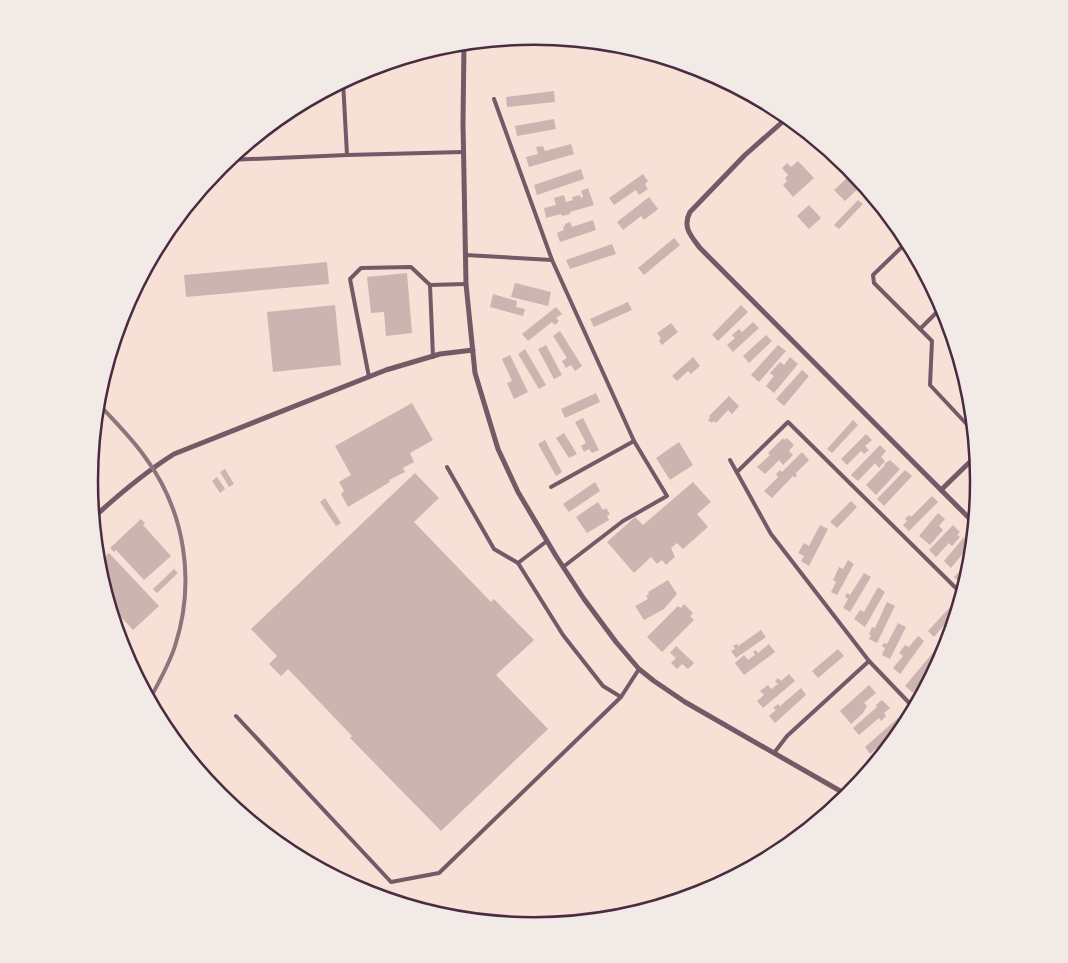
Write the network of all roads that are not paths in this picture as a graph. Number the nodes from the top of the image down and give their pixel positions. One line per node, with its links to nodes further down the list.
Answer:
1 (464, 51): 5 (street)
2 (343, 89): 6 (lane)
3 (494, 99): 10 (lane)
4 (782, 122): 25 (street)
5 (463, 152): 6 (lane); 9 (street)
6 (347, 155): 7 (lane)
7 (239, 160)
8 (902, 247): 14 (lane)
9 (465, 255): 10 (lane); 11 (street)
10 (552, 260): 19 (lane)
11 (466, 284): 12 (lane); 15 (street)
12 (430, 286): 16 (lane); 17 (lane)
13 (936, 312): 14 (lane)
14 (920, 329): 18 (lane)
15 (473, 350): 16 (street); 28 (street)
16 (433, 356): 17 (street)
17 (369, 377): 26 (street)
18 (967, 424)
19 (634, 441): 24 (lane); 30 (lane)
20 (730, 460): 23 (lane)
21 (970, 462): 25 (street)
22 (447, 467): 29 (lane)
23 (737, 472): 31 (lane); 32 (lane)
24 (551, 487)
25 (941, 490): 27 (street)
26 (98, 513)
27 (969, 518)
28 (547, 541): 29 (lane); 30 (street)
29 (518, 563): 34 (lane)
30 (563, 567): 33 (street)
31 (957, 589)
32 (869, 661): 35 (lane); 37 (lane)
33 (640, 669): 34 (lane); 37 (street)
34 (621, 697): 36 (lane)
35 (910, 704)
36 (236, 716)
37 (774, 753): 38 (street)
38 (841, 792)

